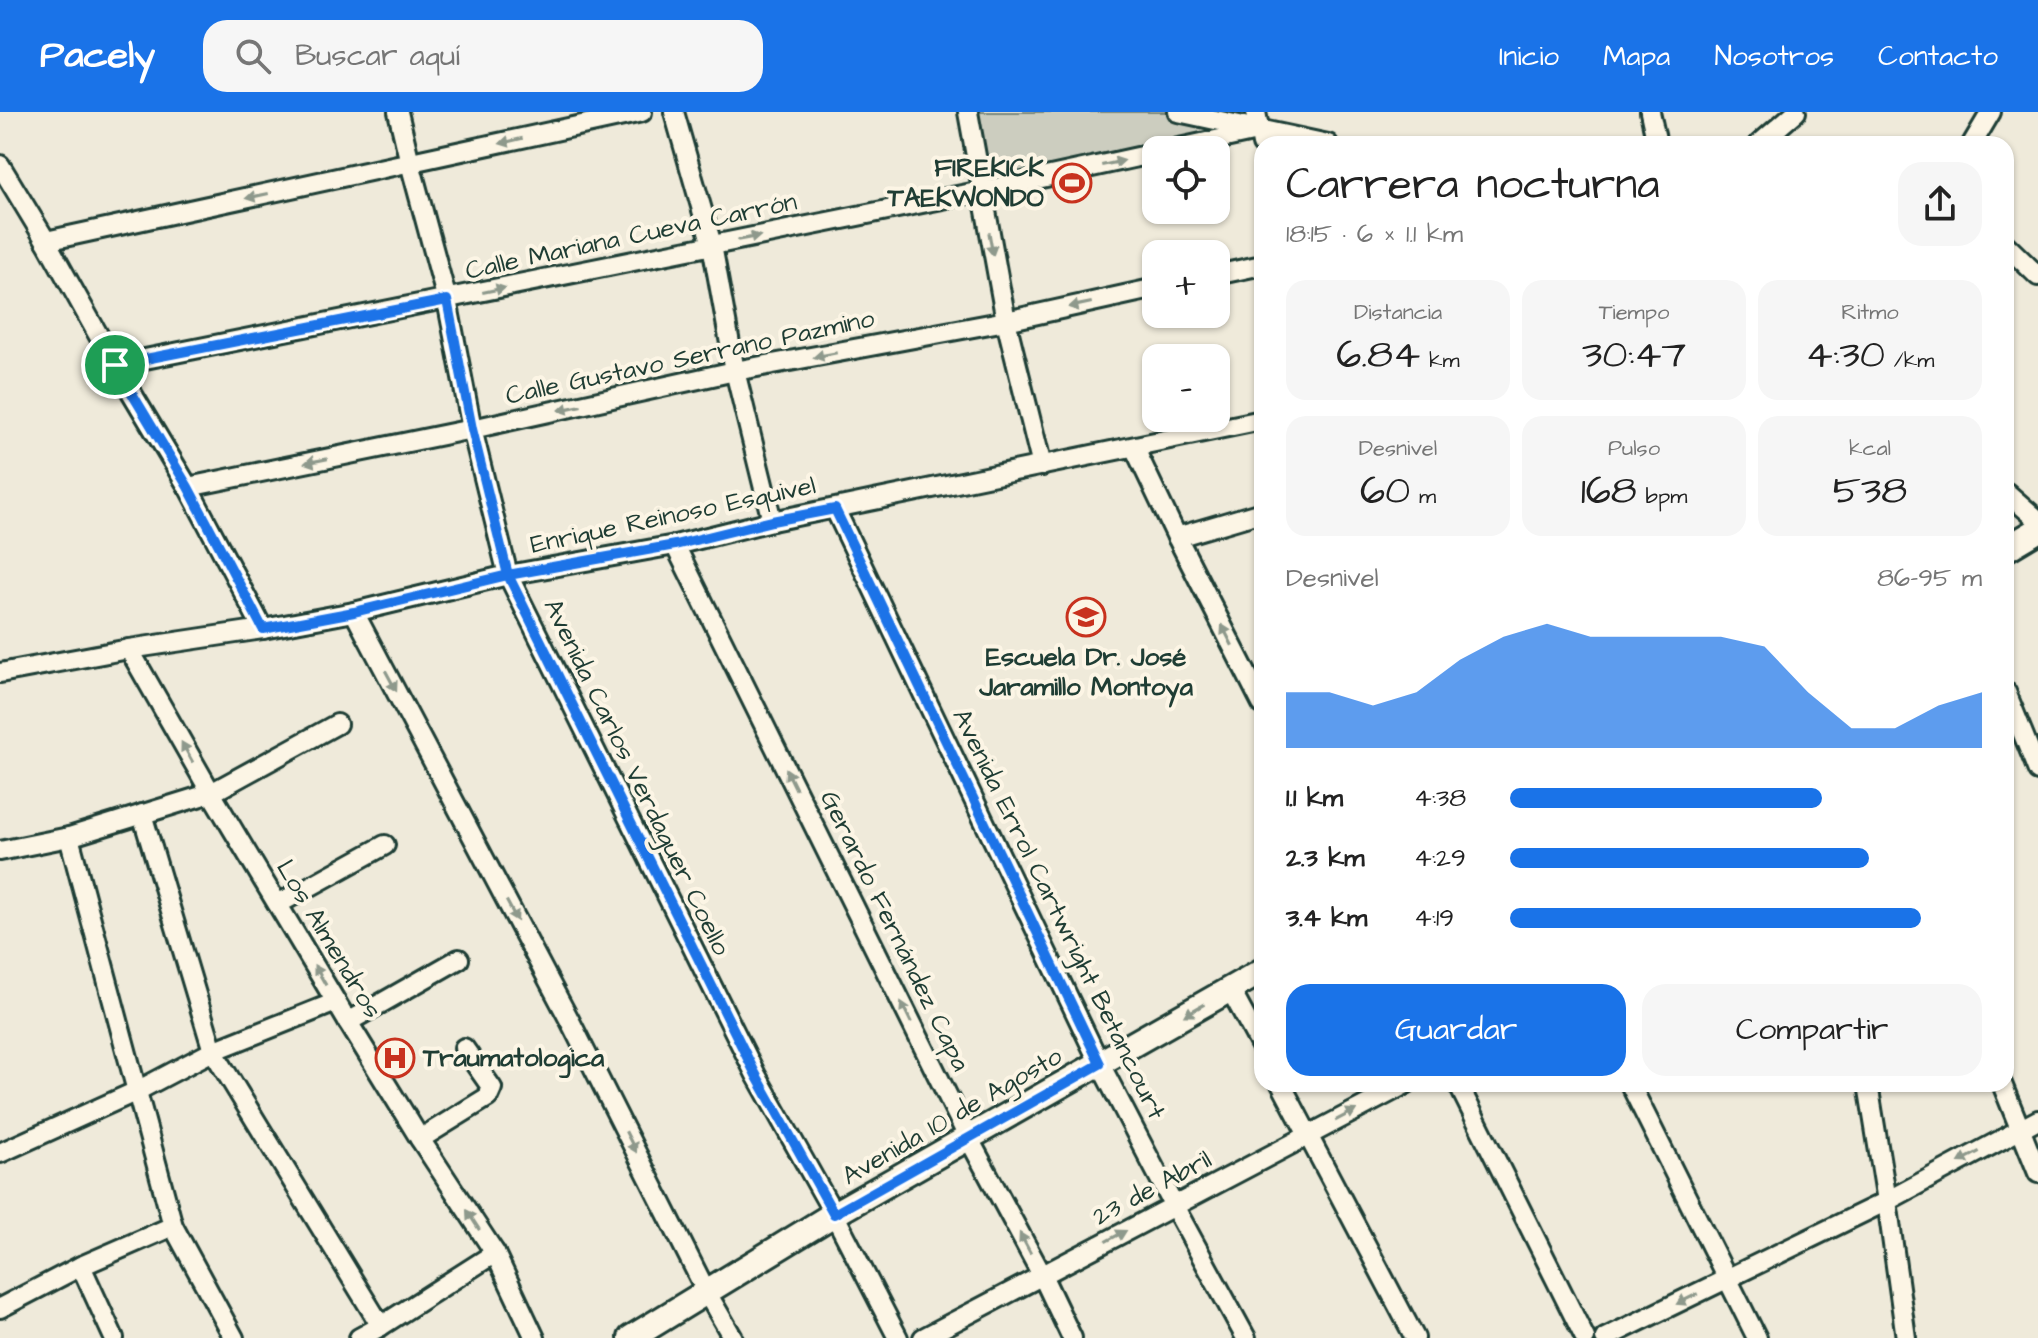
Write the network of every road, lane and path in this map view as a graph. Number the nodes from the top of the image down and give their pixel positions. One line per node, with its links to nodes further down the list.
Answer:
1 (398, 112): 16 (street, Avenida Carlos Verdaguer Coello)
2 (642, 112): 16 (street, one-way to 16)
3 (674, 112): 20 (street)
4 (968, 112): 18 (street)
5 (1178, 112): 9 (street)
6 (1650, 112): 12 (street)
7 (1796, 112): 13 (street)
8 (1991, 112): 14 (street)
9 (1259, 129): 10 (street); 11 (street)
10 (1229, 136)
11 (1291, 136)
12 (1655, 136)
13 (1768, 136)
14 (1977, 136)
15 (1142, 156): 18 (street, Calle Mariana Cueva Carrón, one-way to 15)
16 (410, 163): 19 (street, one-way to 19); 26 (street, Avenida Carlos Verdaguer Coello)
17 (0, 165): 19 (street)
18 (982, 191): 20 (street, Calle Mariana Cueva Carrón, one-way to 18); 27 (street, one-way to 27)
19 (46, 241): 28 (street)
20 (712, 245): 26 (street, Calle Mariana Cueva Carrón, one-way to 20); 29 (street)
21 (2014, 253): 24 (street)
22 (1254, 267): 23 (street)
23 (1230, 272)
24 (2038, 276)
25 (1142, 291): 27 (street, Calle Gustavo Serrano Pazmino, one-way to 27)
26 (447, 300): 28 (street, Calle Mariana Cueva Carrón); 31 (street, Avenida Carlos Verdaguer Coello)
27 (1006, 321): 29 (street, Calle Gustavo Serrano Pazmino, one-way to 29); 33 (street)
28 (115, 365): 34 (street)
29 (735, 371): 31 (street, Calle Gustavo Serrano Pazmino, one-way to 31); 39 (street)
30 (1254, 422): 32 (street, Enrique Reinoso Esquivel)
31 (472, 429): 34 (street, Calle Gustavo Serrano Pazmino, one-way to 34); 44 (street, Avenida Carlos Verdaguer Coello)
32 (1134, 447): 33 (street, Enrique Reinoso Esquivel); 41 (street)
33 (1042, 466): 36 (street, Enrique Reinoso Esquivel)
34 (188, 487): 46 (street)
35 (2014, 499): 38 (street)
36 (835, 509): 39 (street, Enrique Reinoso Esquivel); 67 (street, Avenida Errol Cartwright Betancourt)
37 (1254, 514): 41 (street)
38 (2038, 520)
39 (772, 521): 43 (street, Enrique Reinoso Esquivel)
40 (2038, 530): 42 (street)
41 (1177, 537): 49 (street, one-way to 41)
42 (2014, 544)
43 (675, 545): 44 (street, Enrique Reinoso Esquivel); 79 (street, Gerardo Fernández Capa, one-way to 43)
44 (508, 575): 45 (street, Enrique Reinoso Esquivel); 84 (street, Avenida Carlos Verdaguer Coello)
45 (354, 612): 46 (street, Enrique Reinoso Esquivel); 90 (street, one-way to 90)
46 (263, 629): 47 (street, Enrique Reinoso Esquivel)
47 (129, 649): 48 (street, Enrique Reinoso Esquivel); 53 (street, Los Almendros, one-way to 47)
48 (3, 666)
49 (1254, 688)
50 (2014, 712): 52 (street)
51 (337, 724): 53 (street)
52 (2038, 771)
53 (211, 793): 54 (street); 58 (street, Los Almendros)
54 (142, 814): 55 (street); 66 (street)
55 (69, 837): 57 (street); 68 (street)
56 (385, 845): 58 (street)
57 (0, 851)
58 (278, 904): 62 (street, Los Almendros, one-way to 58)
59 (459, 959): 63 (street)
60 (1254, 976): 61 (street, Avenida 10 de Agosto)
61 (1230, 989): 64 (street); 67 (street, Avenida 10 de Agosto, one-way to 67)
62 (336, 1002): 63 (street, Los Almendros); 66 (street)
63 (348, 1022): 78 (street, Los Almendros)
64 (1254, 1033)
65 (464, 1048): 78 (street)
66 (213, 1051): 68 (street); 92 (street)
67 (1100, 1064): 79 (street, Avenida 10 de Agosto); 83 (street, Avenida Errol Cartwright Betancourt)
68 (137, 1091): 80 (street); 85 (street)
69 (1285, 1092): 77 (street)
70 (1391, 1092): 77 (street, 23 de Abril, one-way to 70)
71 (1462, 1092): 104 (street)
72 (1634, 1092): 89 (street)
73 (1869, 1092): 82 (street)
74 (2005, 1092): 76 (street)
75 (2038, 1120): 76 (street)
76 (2020, 1129): 81 (street); 82 (street, one-way to 82)
77 (1308, 1135): 83 (street, 23 de Abril); 103 (street)
78 (420, 1139): 86 (street, Los Almendros, one-way to 78)
79 (969, 1139): 84 (street, Avenida 10 de Agosto); 88 (street, Gerardo Fernández Capa, one-way to 79)
80 (0, 1153)
81 (2038, 1173)
82 (1887, 1201): 89 (street); 107 (street)
83 (1174, 1206): 88 (street, 23 de Abril, one-way to 83); 102 (street, Avenida Errol Cartwright Betancourt)
84 (834, 1214): 90 (street, Avenida 10 de Agosto); 99 (street, Avenida Carlos Verdaguer Coello)
85 (173, 1226): 87 (street); 94 (street)
86 (495, 1253): 92 (street); 96 (street, Los Almendros)
87 (81, 1266): 91 (street); 93 (street)
88 (1042, 1275): 100 (street, 23 de Abril); 101 (street, Gerardo Fernández Capa)
89 (1726, 1280): 105 (street, one-way to 105); 106 (street)
90 (707, 1293): 97 (street, Avenida 10 de Agosto); 98 (street)
91 (0, 1308)
92 (381, 1326): 95 (street)
93 (114, 1338)
94 (234, 1338)
95 (359, 1338)
96 (535, 1338)
97 (631, 1338)
98 (733, 1338)
99 (898, 1338)
100 (923, 1338)
101 (1072, 1338)
102 (1246, 1338)
103 (1415, 1338)
104 (1585, 1338)
105 (1605, 1338)
106 (1757, 1338)
107 (1906, 1338)

